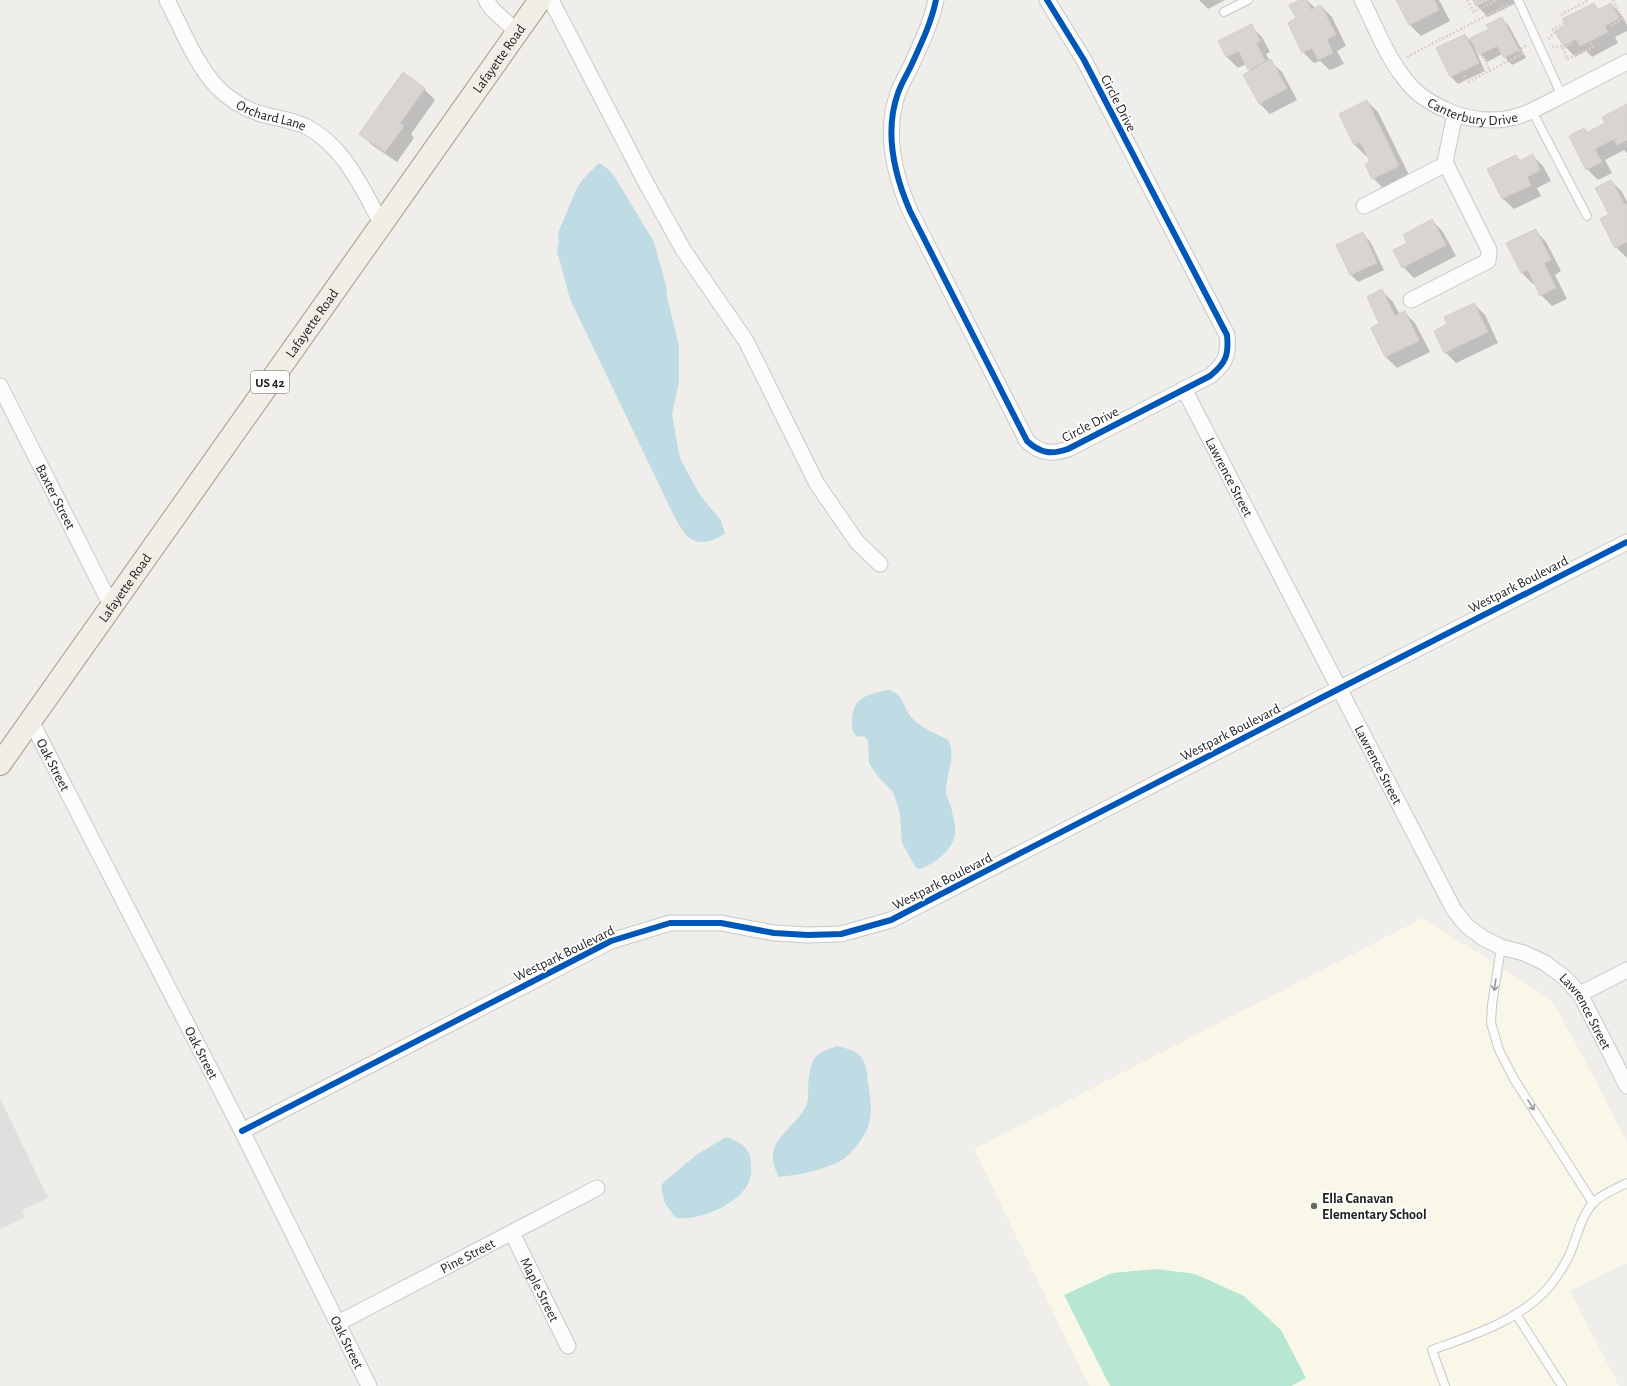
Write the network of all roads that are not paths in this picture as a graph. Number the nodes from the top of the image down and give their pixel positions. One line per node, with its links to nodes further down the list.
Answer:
1 (167, 0): 19 (street, Orchard Lane)
2 (486, 0): 11 (street)
3 (540, 0): 11 (main road, Lafayette Road / US 42)
4 (551, 0): 24 (street)
5 (936, 0): 22 (street, Circle Drive)
6 (1047, 0): 22 (street, Circle Drive)
7 (1248, 0): 10 (lane)
8 (1362, 0): 15 (street, Canterbury Drive)
9 (1514, 2): 13 (lane)
10 (1224, 12)
11 (518, 33): 19 (main road, Lafayette Road / US 42)
12 (1627, 62): 13 (street, Canterbury Drive)
13 (1562, 96): 14 (street, Canterbury Drive)
14 (1532, 111): 15 (street, Canterbury Drive); 18 (lane)
15 (1455, 114): 16 (street)
16 (1446, 164): 17 (street); 20 (street)
17 (1364, 206)
18 (1587, 216)
19 (382, 224): 25 (main road, Lafayette Road / US 42)
20 (1411, 300)
21 (0, 386): 25 (street, Baxter Street)
22 (1184, 389): 26 (street, Lawrence Street)
23 (1627, 542): 26 (street, Westpark Boulevard)
24 (880, 564)
25 (112, 607): 27 (main road, Lafayette Road / US 42)
26 (1339, 689): 29 (street, Lawrence Street); 33 (street, Westpark Boulevard)
27 (31, 721): 28 (main road, Lafayette Road / US 42); 33 (street, Oak Street)
28 (0, 764)
29 (1502, 947): 31 (street, Lawrence Street); 36 (lane, one-way to 36)
30 (1627, 970): 31 (street)
31 (1580, 994): 32 (street, Lawrence Street)
32 (1627, 1086)
33 (242, 1131): 39 (street, Oak Street)
34 (1627, 1183): 36 (lane)
35 (598, 1188): 37 (street, Pine Street)
36 (1593, 1203): 38 (lane)
37 (512, 1233): 39 (street, Pine Street); 40 (street, Maple Street)
38 (1516, 1314): 42 (lane); 43 (lane)
39 (338, 1323): 41 (street, Oak Street)
40 (568, 1346)
41 (369, 1386)
42 (1445, 1386)
43 (1562, 1386)

